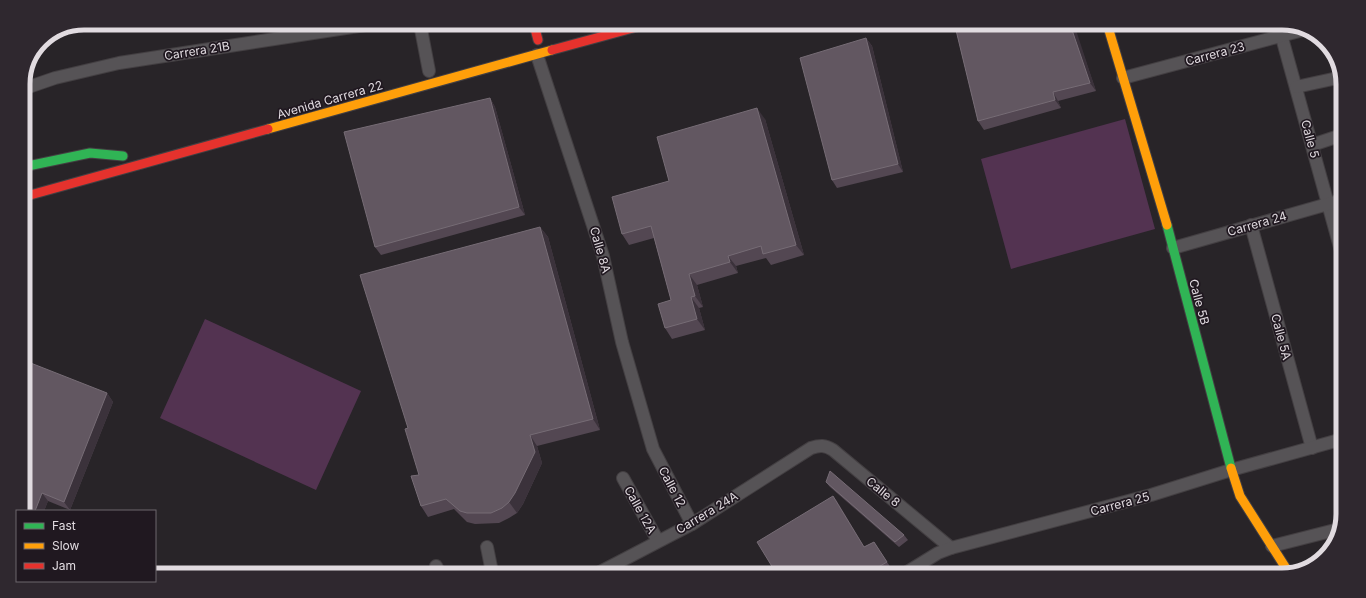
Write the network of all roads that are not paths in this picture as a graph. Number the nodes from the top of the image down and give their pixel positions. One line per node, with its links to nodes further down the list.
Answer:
1 (329, 30): 13 (street, Carrera 21B)
2 (421, 30): 10 (street)
3 (535, 30): 8 (main road)
4 (626, 30): 9 (main road, Avenida Carrera 22)
5 (1109, 30): 11 (main road, Calle 5B)
6 (1291, 31): 7 (street, Carrera 23)
7 (1280, 32): 11 (street, Carrera 23); 14 (street, Calle 5)
8 (538, 40)
9 (537, 55): 19 (main road, Avenida Carrera 22); 30 (street, Calle 8A)
10 (429, 71)
11 (1124, 78): 26 (main road, Calle 5B)
12 (1336, 78): 14 (street)
13 (30, 87)
14 (1296, 88): 16 (street, Calle 5)
15 (1336, 137): 16 (street)
16 (1312, 145): 23 (street, Calle 5)
17 (100, 163): 18 (main road)
18 (30, 165)
19 (133, 167): 20 (main road); 21 (main road, Avenida Carrera 22)
20 (120, 179)
21 (30, 195)
22 (1336, 202): 23 (street, Carrera 24)
23 (1327, 204): 24 (street, Carrera 24); 25 (street, Calle 5)
24 (1251, 225): 26 (street, Carrera 24); 29 (street, Calle 5A)
25 (1336, 234)
26 (1173, 248): 31 (main road, Calle 5B)
27 (1336, 441): 29 (street, Carrera 25)
28 (811, 448): 33 (street, Carrera 24A); 38 (street, Calle 8)
29 (1312, 448): 31 (street, Carrera 25)
30 (652, 449): 33 (street, Calle 12)
31 (1231, 470): 36 (main road, Calle 5B); 38 (street, Carrera 25)
32 (623, 478): 35 (street, Calle 12A)
33 (692, 524): 35 (street, Carrera 24A)
34 (1333, 530): 36 (street)
35 (658, 541): 40 (street, Carrera 24A)
36 (1272, 546): 42 (main road, Calle 5B)
37 (487, 547): 39 (street)
38 (952, 548): 41 (street, Carrera 25)
39 (491, 568)
40 (607, 568)
41 (914, 568)
42 (1286, 568)

